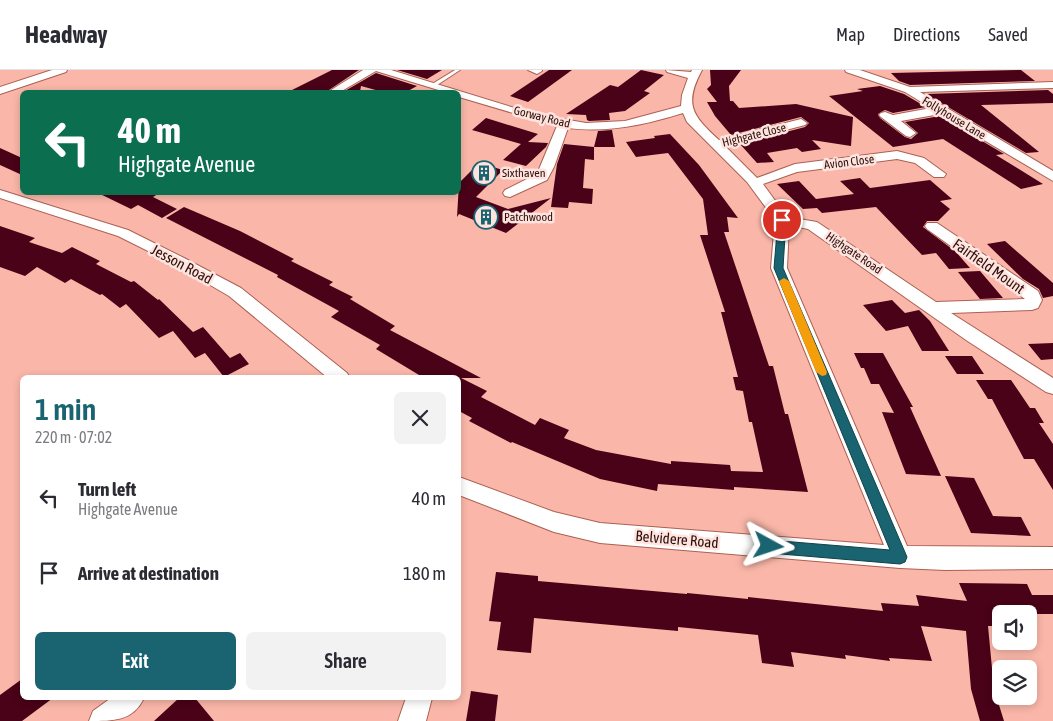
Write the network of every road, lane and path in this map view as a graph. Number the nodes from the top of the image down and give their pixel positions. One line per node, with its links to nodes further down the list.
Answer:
1 (62, 70): 13 (street)
2 (370, 70): 10 (street)
3 (380, 70): 9 (street)
4 (458, 70): 9 (lane)
5 (671, 70): 7 (street)
6 (850, 70): 12 (street, Follyhouse Lane)
7 (695, 73): 15 (street)
8 (1053, 85): 12 (street)
9 (432, 86): 11 (street)
10 (336, 90)
11 (447, 90)
12 (909, 90): 16 (street, Follyhouse Lane)
13 (0, 91)
14 (461, 95): 17 (street, Gorway Road)
15 (685, 109): 17 (street, Gorway Road); 20 (street)
16 (942, 110): 19 (street); 22 (street, Follyhouse Lane)
17 (564, 124): 24 (street)
18 (799, 127): 20 (street, Highgate Close)
19 (910, 133)
20 (715, 145): 23 (street)
21 (939, 174): 23 (street, Avion Close)
22 (1053, 177)
23 (755, 183): 26 (street)
24 (510, 193)
25 (0, 194): 29 (street, Jesson Road)
26 (782, 220): 28 (street, Highgate Road); 32 (street)
27 (932, 226): 28 (street, Fairfield Mount)
28 (934, 308): 30 (street, Highgate Road)
29 (337, 375)
30 (1053, 388)
31 (461, 487): 32 (street, Belvidere Road)
32 (900, 557): 33 (street, Belvidere Road)
33 (1053, 558)
34 (127, 700): 36 (street)
35 (418, 700): 37 (street)
36 (97, 717)
37 (412, 721)

